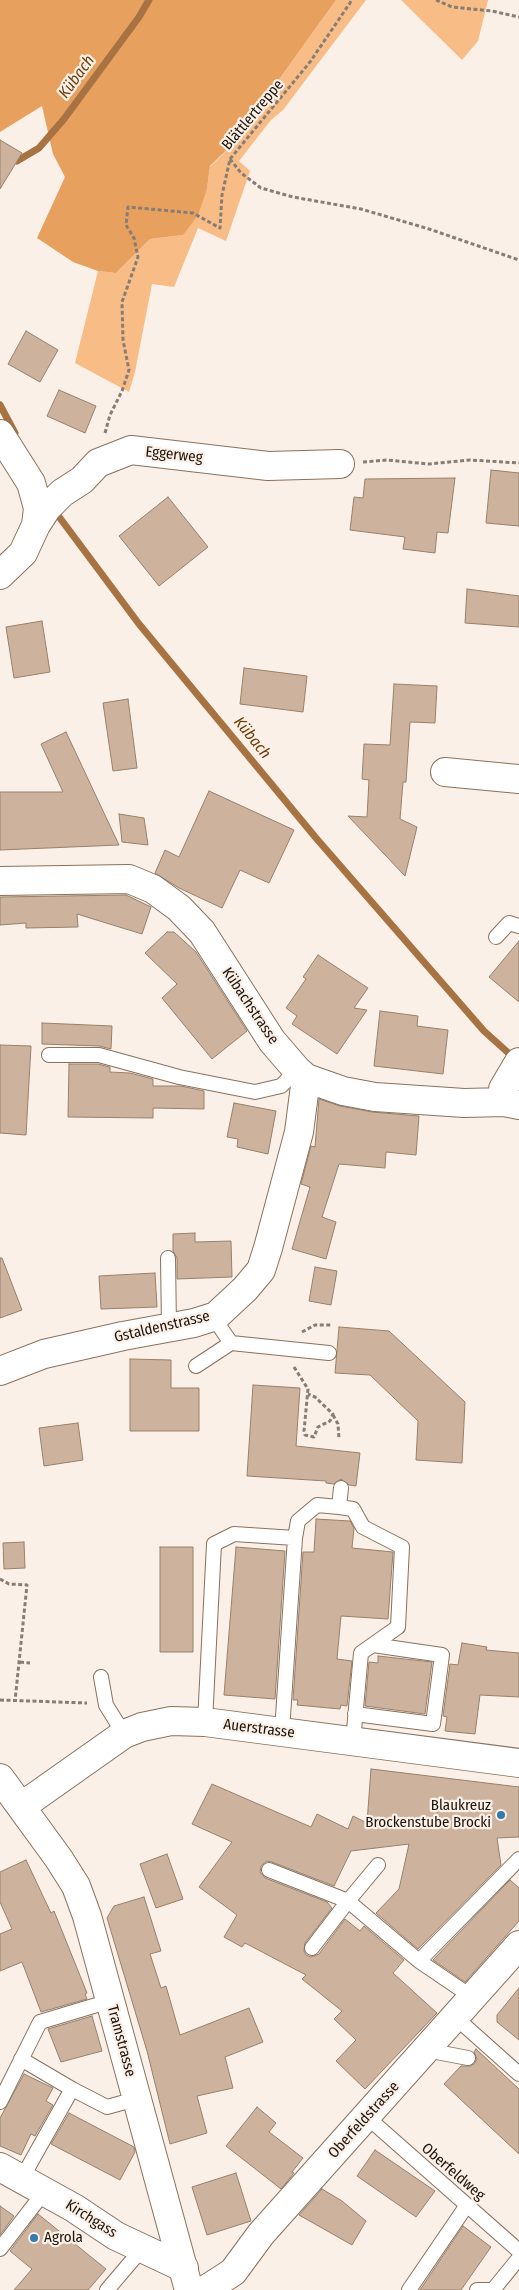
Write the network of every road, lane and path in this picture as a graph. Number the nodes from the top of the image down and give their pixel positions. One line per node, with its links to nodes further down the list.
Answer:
1 (352, 0): 4 (path, Blättlertreppe)
2 (436, 0): 3 (path)
3 (519, 17)
4 (230, 159): 5 (path); 7 (path, Blättlertreppe)
5 (519, 260)
6 (0, 434): 10 (street)
7 (98, 463): 9 (street, Eggerweg); 10 (street, Eggerweg)
8 (519, 463): 9 (path)
9 (340, 464)
10 (48, 508): 11 (street)
11 (0, 575)
12 (446, 772): 13 (street)
13 (519, 779)
14 (0, 881): 19 (street, Kübachstrasse)
15 (519, 926): 16 (lane)
16 (496, 937)
17 (48, 1055): 19 (lane)
18 (516, 1066): 20 (street)
19 (302, 1074): 20 (street); 22 (street, Gstaldenstrasse)
20 (512, 1104)
21 (168, 1258): 22 (lane)
22 (170, 1327): 28 (street, Gstaldenstrasse)
23 (220, 1327): 24 (lane)
24 (231, 1343): 25 (lane); 27 (lane)
25 (280, 1348): 26 (lane); 29 (path)
26 (330, 1353)
27 (196, 1366)
28 (0, 1370)
29 (308, 1394): 30 (path); 30 (path)
30 (332, 1414): 31 (path)
31 (339, 1439)
32 (341, 1488): 33 (lane)
33 (339, 1507): 34 (lane); 36 (lane)
34 (295, 1538): 44 (lane); 45 (lane)
35 (0, 1579): 37 (path)
36 (373, 1645): 43 (lane); 43 (lane)
37 (20, 1662): 38 (path); 41 (path)
38 (30, 1663)
39 (102, 1677): 46 (lane)
40 (0, 1700): 41 (path)
41 (15, 1701): 42 (path)
42 (91, 1706)
43 (355, 1714): 47 (lane)
44 (205, 1722): 45 (street, Auerstrasse); 46 (street, Auerstrasse)
45 (282, 1732): 47 (street, Auerstrasse)
46 (124, 1734): 50 (street, Auerstrasse)
47 (353, 1741): 48 (street, Auerstrasse)
48 (519, 1763)
49 (0, 1778): 50 (street, Tramstrasse)
50 (22, 1806): 58 (street, Tramstrasse)
51 (519, 1859): 57 (lane)
52 (378, 1865): 54 (lane)
53 (269, 1870): 54 (lane)
54 (348, 1901): 56 (lane); 57 (lane)
55 (519, 1945): 59 (street, Oberfeldstrasse)
56 (312, 1948)
57 (419, 1961): 59 (lane)
58 (110, 2001): 62 (lane); 65 (street, Tramstrasse)
59 (464, 2007): 60 (street, Oberfeldstrasse); 63 (lane)
60 (426, 2050): 61 (lane); 67 (street, Oberfeldstrasse)
61 (468, 2058)
62 (21, 2059): 64 (lane); 66 (lane)
63 (519, 2074)
64 (72, 2089): 65 (lane); 68 (lane)
65 (136, 2099): 74 (street, Tramstrasse)
66 (0, 2102)
67 (366, 2117): 69 (lane, Oberfeldweg); 76 (street, Oberfeldstrasse)
68 (22, 2178): 70 (street, Kirchgass); 71 (lane)
69 (467, 2205): 72 (lane, Oberfeldweg); 77 (lane)
70 (142, 2249): 74 (street, Kirchgass); 75 (lane)
71 (0, 2250)
72 (519, 2251)
73 (519, 2258): 78 (lane)
74 (186, 2279)
75 (107, 2290)
76 (205, 2290)
77 (409, 2290)
78 (477, 2290)

